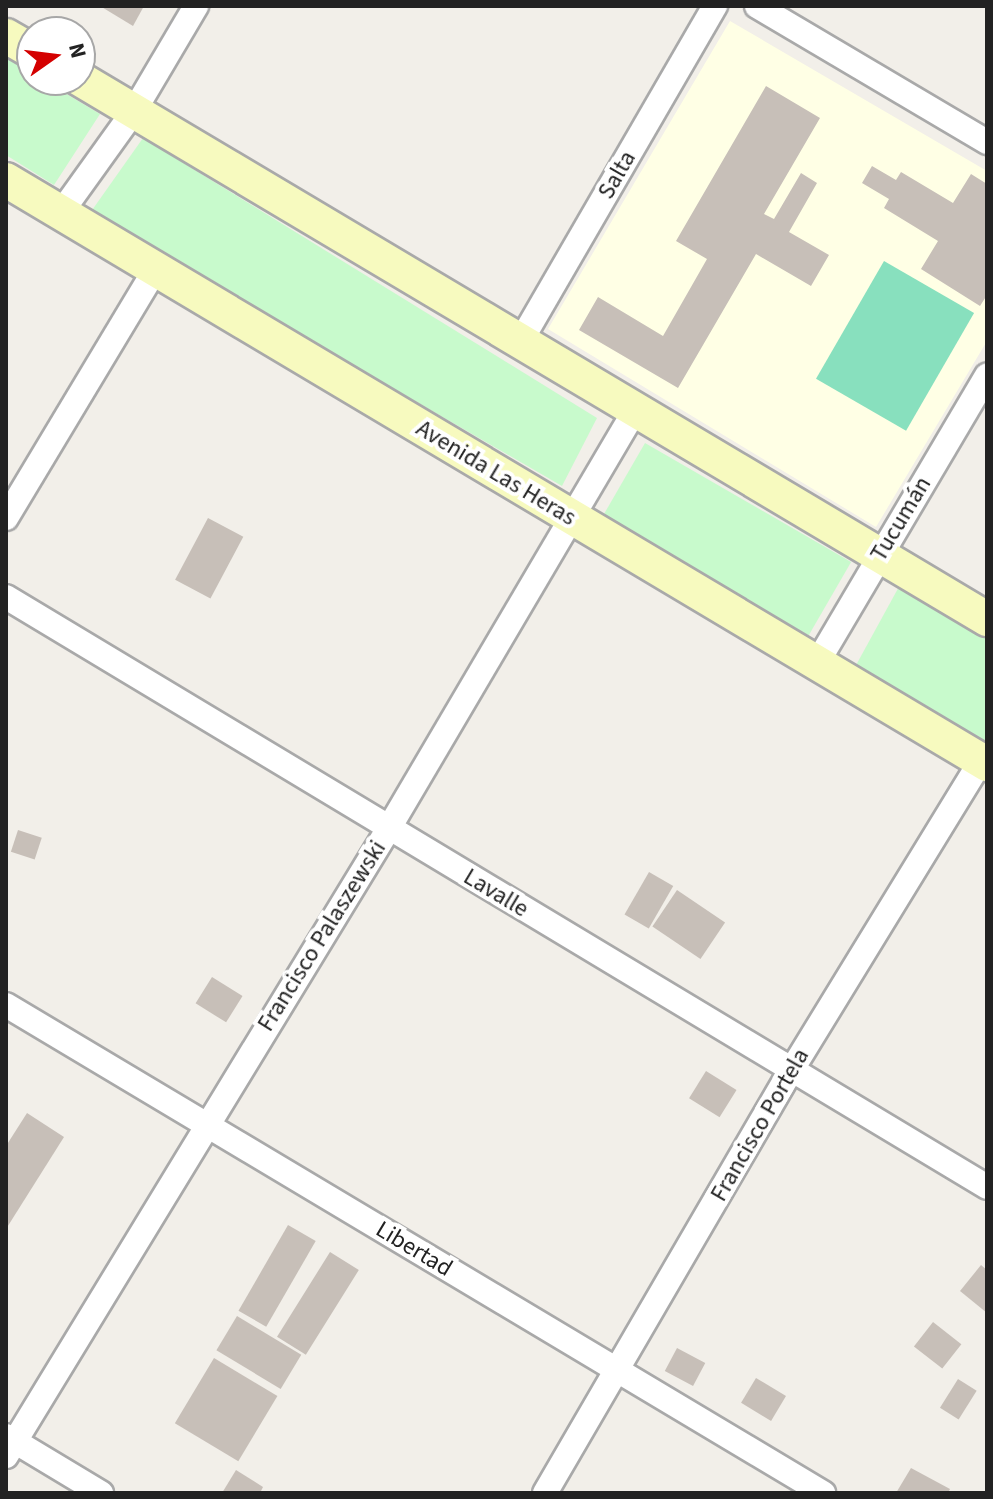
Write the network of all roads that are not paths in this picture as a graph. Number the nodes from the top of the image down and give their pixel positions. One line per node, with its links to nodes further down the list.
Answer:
1 (196, 6): 5 (street)
2 (715, 6): 10 (street, Salta)
3 (757, 6): 6 (street)
4 (96, 88): 5 (main road)
5 (134, 111): 8 (street); 10 (main road)
6 (987, 142)
7 (6, 180): 8 (main road, Avenida Las Heras)
8 (60, 214): 9 (main road, Avenida Las Heras)
9 (155, 270): 13 (main road, Avenida Las Heras); 14 (street)
10 (519, 344): 12 (main road)
11 (987, 376): 15 (street, Tucumán)
12 (633, 413): 13 (street, Francisco Palaszewski); 15 (main road)
13 (570, 516): 18 (main road, Avenida Las Heras); 20 (street, Francisco Palaszewski)
14 (6, 518)
15 (879, 553): 17 (main road); 18 (street, Tucumán)
16 (6, 597): 20 (street, Lavalle)
17 (987, 619)
18 (817, 663): 19 (main road, Avenida Las Heras)
19 (984, 762): 22 (street, Francisco Portela)
20 (389, 828): 22 (street, Lavalle); 23 (street, Francisco Palaszewski)
21 (6, 1005): 23 (street, Libertad)
22 (791, 1071): 24 (street, Lavalle); 25 (street, Francisco Portela)
23 (206, 1125): 25 (street, Libertad); 26 (street, Francisco Palaszewski)
24 (987, 1187)
25 (617, 1371): 28 (street, Francisco Portela); 29 (street, Libertad)
26 (9, 1445): 27 (street)
27 (101, 1493)
28 (545, 1493)
29 (823, 1493)

